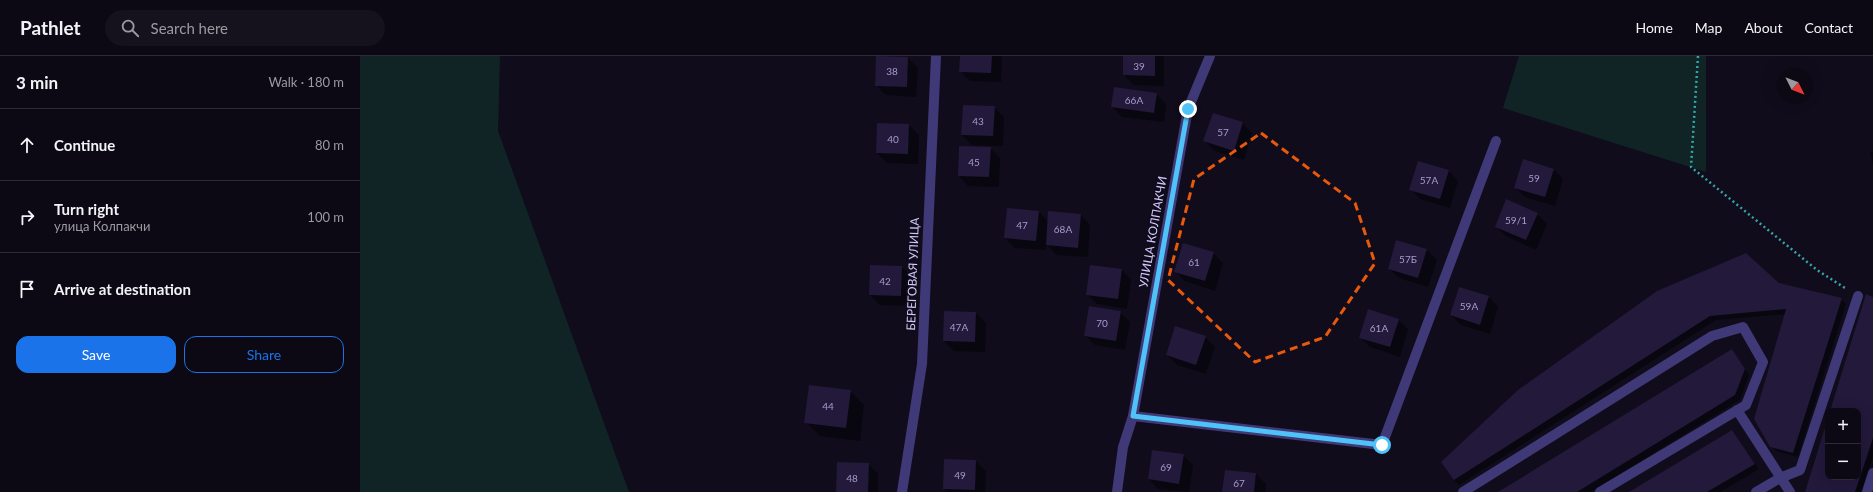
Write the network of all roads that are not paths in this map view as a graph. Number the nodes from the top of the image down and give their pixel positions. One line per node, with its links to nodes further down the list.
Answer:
1 (936, 56): 9 (street, БЕРЕГОВАЯ УЛИЦА)
2 (1210, 56): 6 (street, УЛИЦА КОЛПАКЧИ)
3 (1496, 141): 6 (street)
4 (1858, 296): 8 (street)
5 (1737, 410): 8 (street); 11 (street); 12 (street)
6 (1133, 416): 10 (street, УЛИЦА КОЛПАКЧИ)
7 (1873, 473): 15 (street)
8 (1780, 478): 13 (street); 14 (street)
9 (902, 492)
10 (1117, 492)
11 (1463, 492)
12 (1600, 492)
13 (1756, 492)
14 (1790, 492)
15 (1867, 492)

